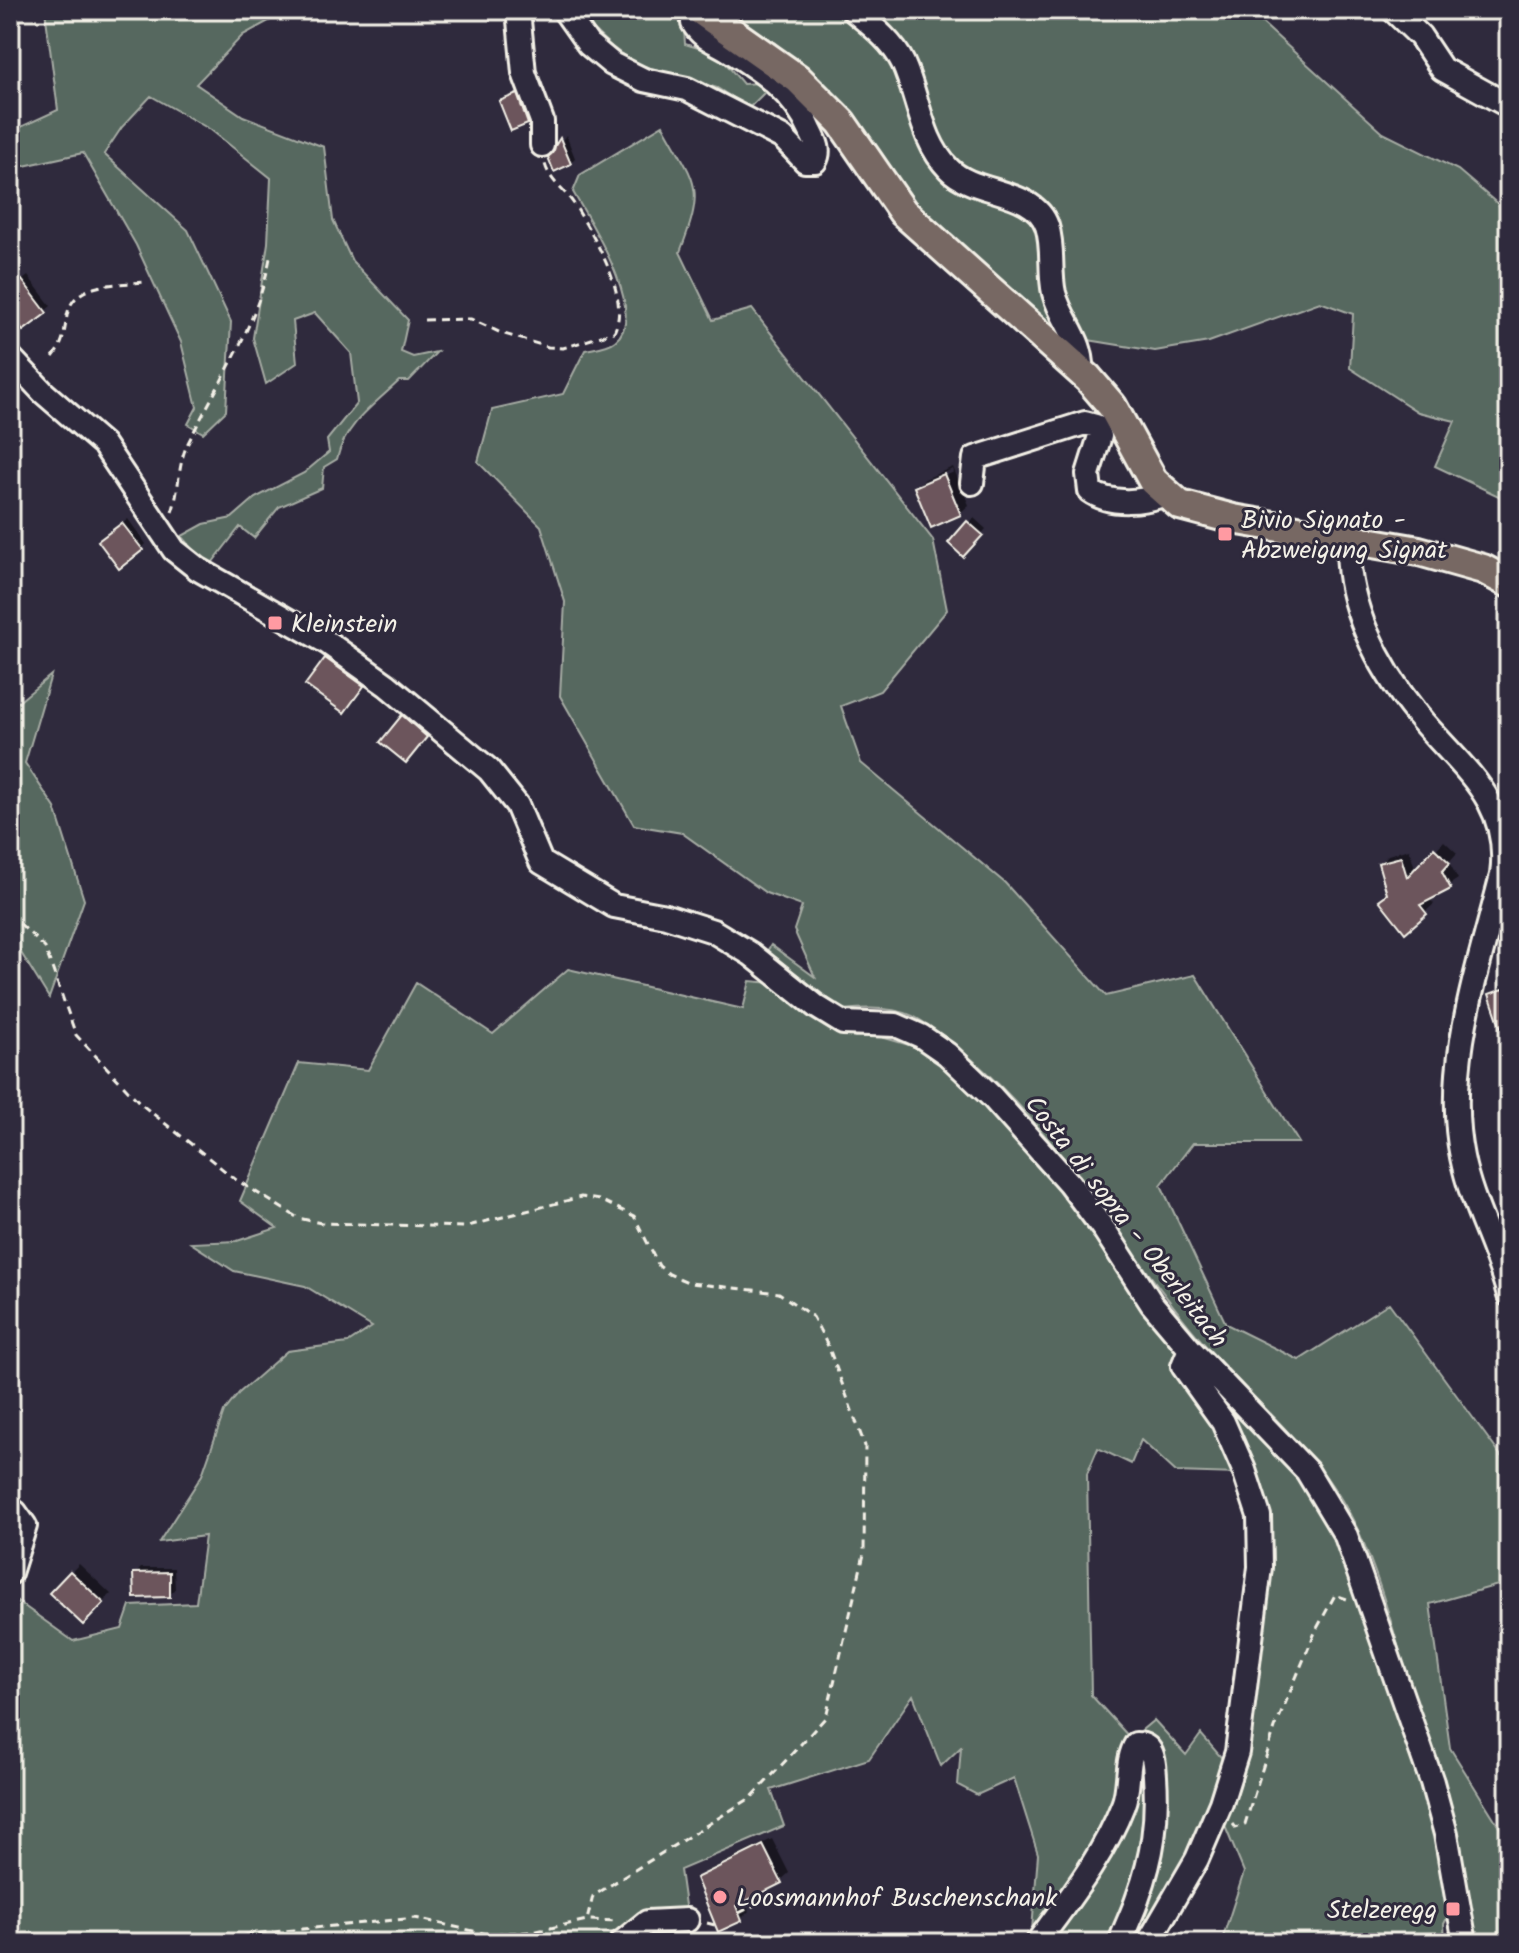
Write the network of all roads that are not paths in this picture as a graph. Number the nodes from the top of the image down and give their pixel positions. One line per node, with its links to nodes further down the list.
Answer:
1 (518, 10): 7 (street)
2 (564, 10): 3 (street)
3 (699, 10): 9 (main road)
4 (853, 10): 9 (street)
5 (1393, 10): 6 (street)
6 (1509, 106)
7 (542, 145)
8 (10, 357): 15 (street, Costa di sopra - Oberleitach)
9 (1082, 372): 11 (main road)
10 (972, 483): 11 (street)
11 (1166, 494): 12 (main road)
12 (1349, 538): 13 (main road); 14 (street)
13 (1509, 583)
14 (1509, 1295)
15 (1190, 1349): 22 (street); 23 (street, Costa di sopra - Oberleitach)
16 (15, 1512): 17 (street)
17 (10, 1573)
18 (687, 1920): 19 (street)
19 (621, 1943)
20 (1037, 1943): 21 (street)
21 (1120, 1943)
22 (1148, 1943)
23 (1465, 1943)

